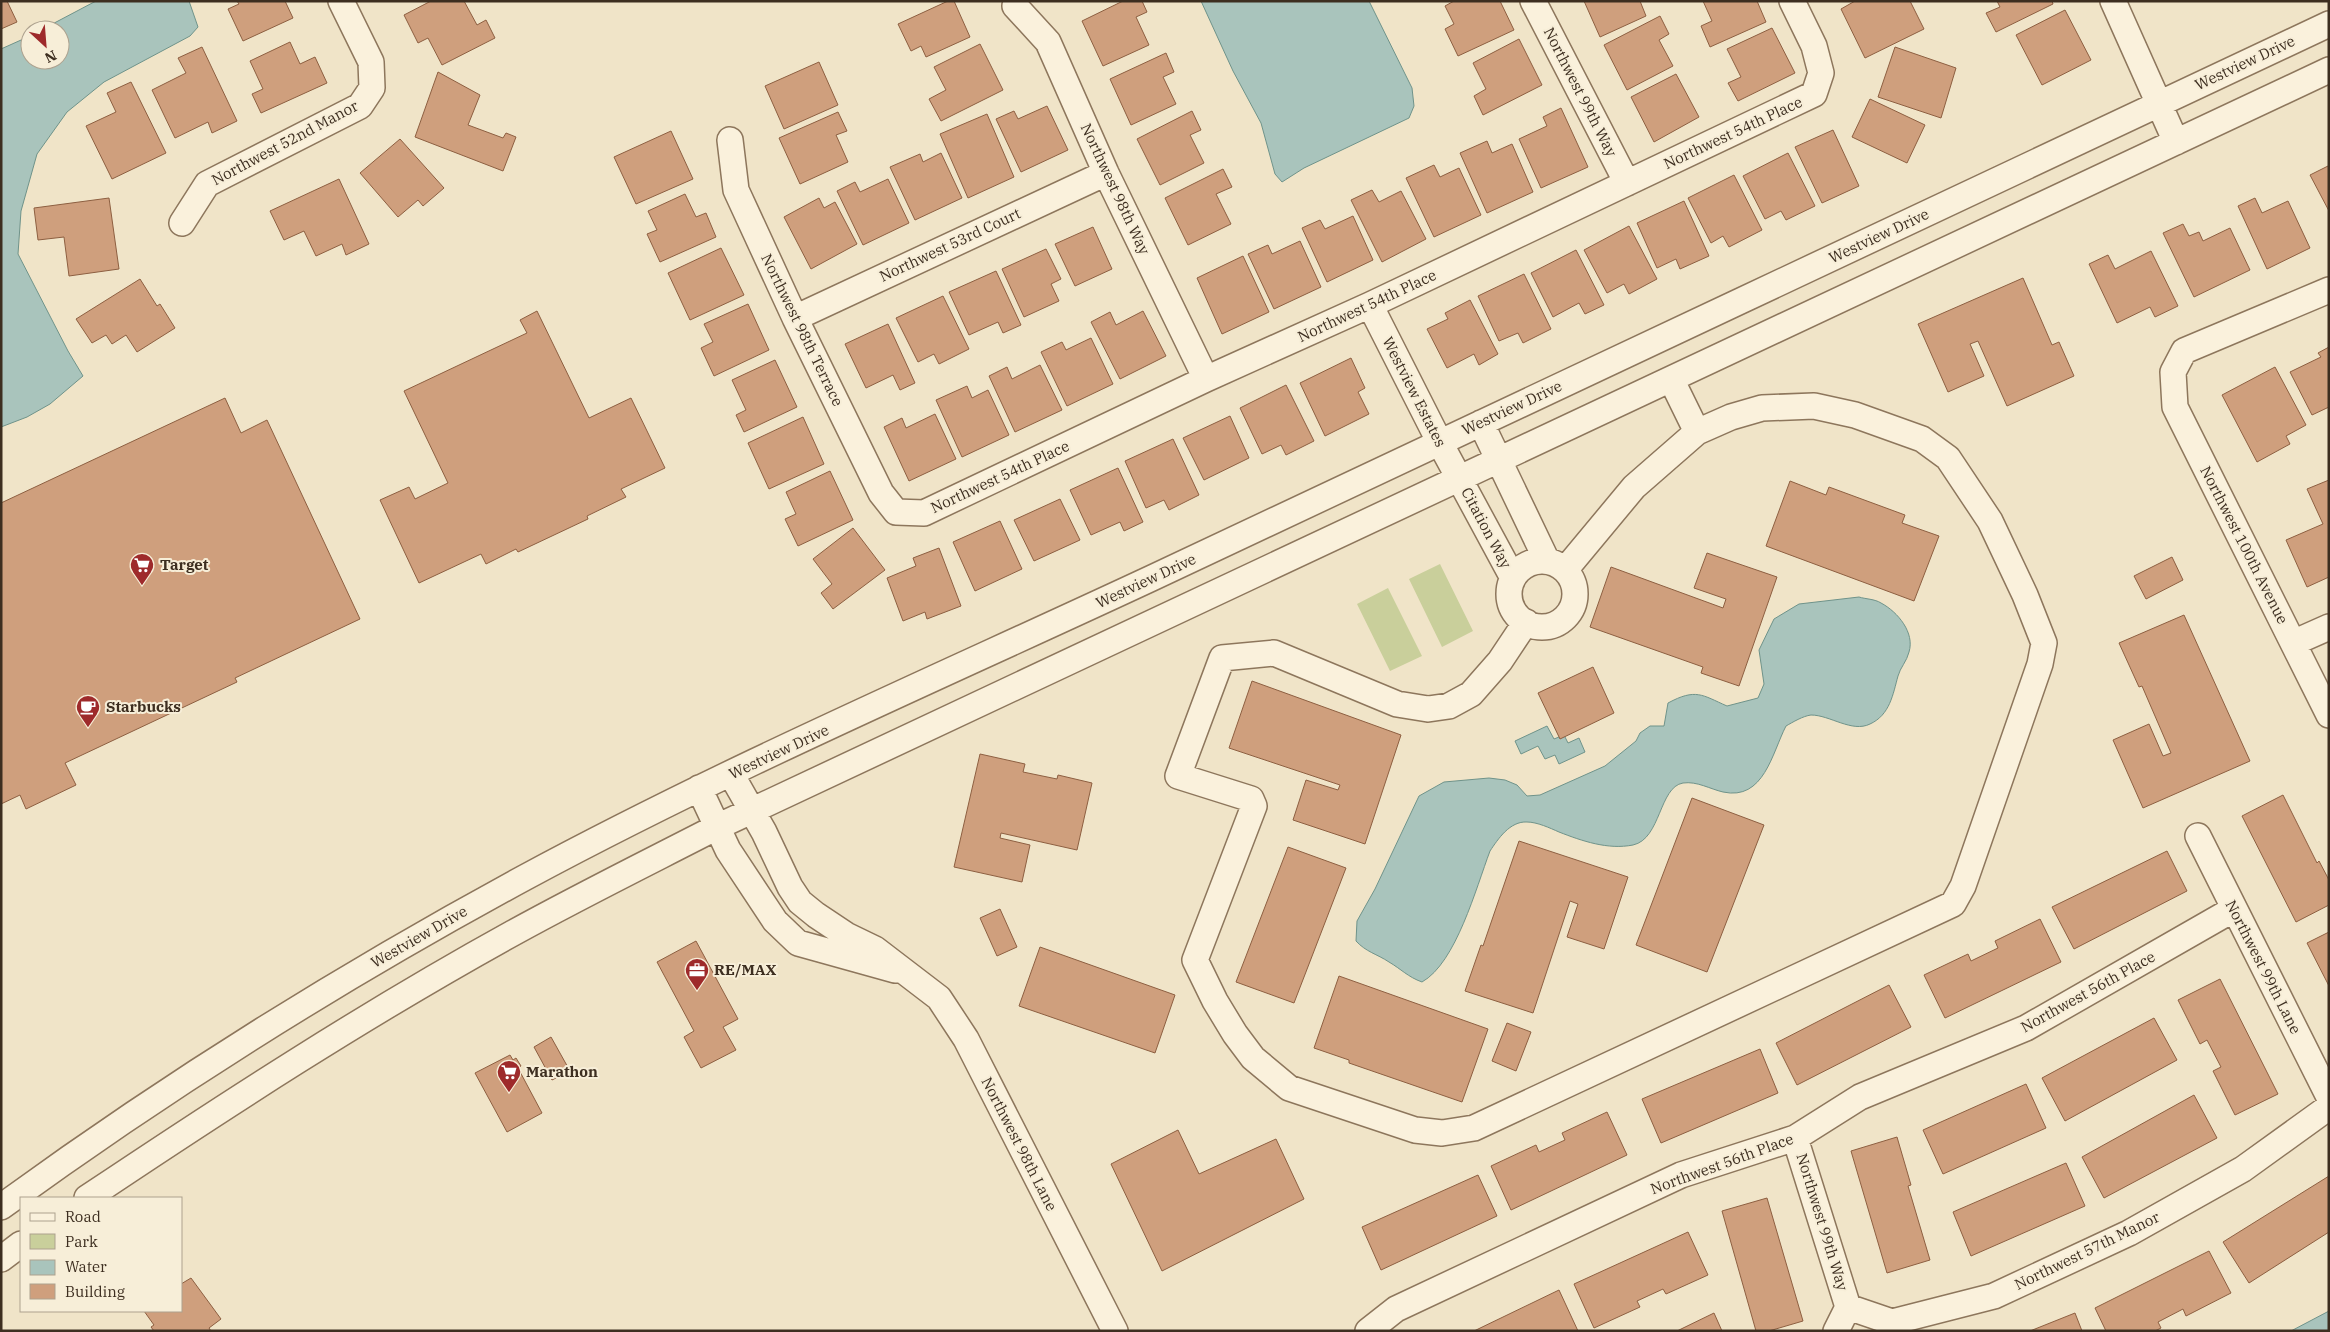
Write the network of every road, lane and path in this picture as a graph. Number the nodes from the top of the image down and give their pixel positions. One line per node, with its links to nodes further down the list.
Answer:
1 (341, 1): 13 (street, Northwest 52nd Manor)
2 (1533, 1): 12 (street, Northwest 99th Way)
3 (1792, 1): 12 (street, Northwest 54th Place)
4 (2113, 1): 8 (street)
5 (1015, 6): 11 (street, Northwest 98th Way)
6 (2329, 24): 8 (street, Westview Drive)
7 (2329, 70): 10 (street)
8 (2160, 104): 10 (street); 19 (street, Westview Drive)
9 (730, 140): 16 (street, Northwest 98th Terrace)
10 (2176, 142): 18 (street)
11 (1106, 173): 16 (street, Northwest 53rd Court); 17 (street, Northwest 98th Way)
12 (1627, 183): 15 (street, Northwest 54th Place)
13 (182, 223)
14 (2329, 290): 29 (street, Northwest 100th Avenue)
15 (1370, 305): 17 (street, Northwest 54th Place); 21 (street, Westview Estates)
16 (795, 318): 24 (street, Northwest 98th Terrace)
17 (1206, 379): 24 (street, Northwest 54th Place)
18 (1671, 379): 20 (street); 22 (street)
19 (1481, 423): 21 (street, Westview Drive); 22 (street)
20 (1697, 432): 25 (street); 27 (street)
21 (1440, 442): 23 (street, Westview Estates); 31 (street, Westview Drive)
22 (1499, 460): 23 (street); 25 (street)
23 (1459, 478): 26 (street, Citation Way); 33 (street)
24 (896, 512)
25 (1556, 565): 26 (street); 27 (street)
26 (1513, 578): 27 (street)
27 (1526, 622)
28 (2329, 627): 29 (street)
29 (2293, 643): 30 (street, Northwest 100th Avenue)
30 (2329, 715)
31 (731, 774): 32 (street, Westview Drive); 33 (street, Northwest 98th Lane)
32 (699, 788): 34 (street, Northwest 98th Lane); 42 (street, Westview Drive)
33 (752, 811): 34 (street); 37 (street, Northwest 98th Lane)
34 (717, 827): 37 (street, Northwest 98th Lane); 41 (street)
35 (2198, 836): 36 (street, Northwest 99th Lane)
36 (2234, 909): 38 (street, Northwest 99th Lane); 40 (street, Northwest 56th Place)
37 (905, 973): 46 (street, Northwest 98th Lane)
38 (2329, 1097)
39 (2329, 1107): 45 (street, Northwest 57th Manor)
40 (1796, 1138): 45 (street, Northwest 99th Way); 47 (street, Northwest 56th Place)
41 (88, 1197)
42 (1, 1207)
43 (20, 1245): 44 (street)
44 (1, 1259)
45 (1848, 1307): 48 (street)
46 (1115, 1331)
47 (1368, 1331)
48 (1836, 1331)

